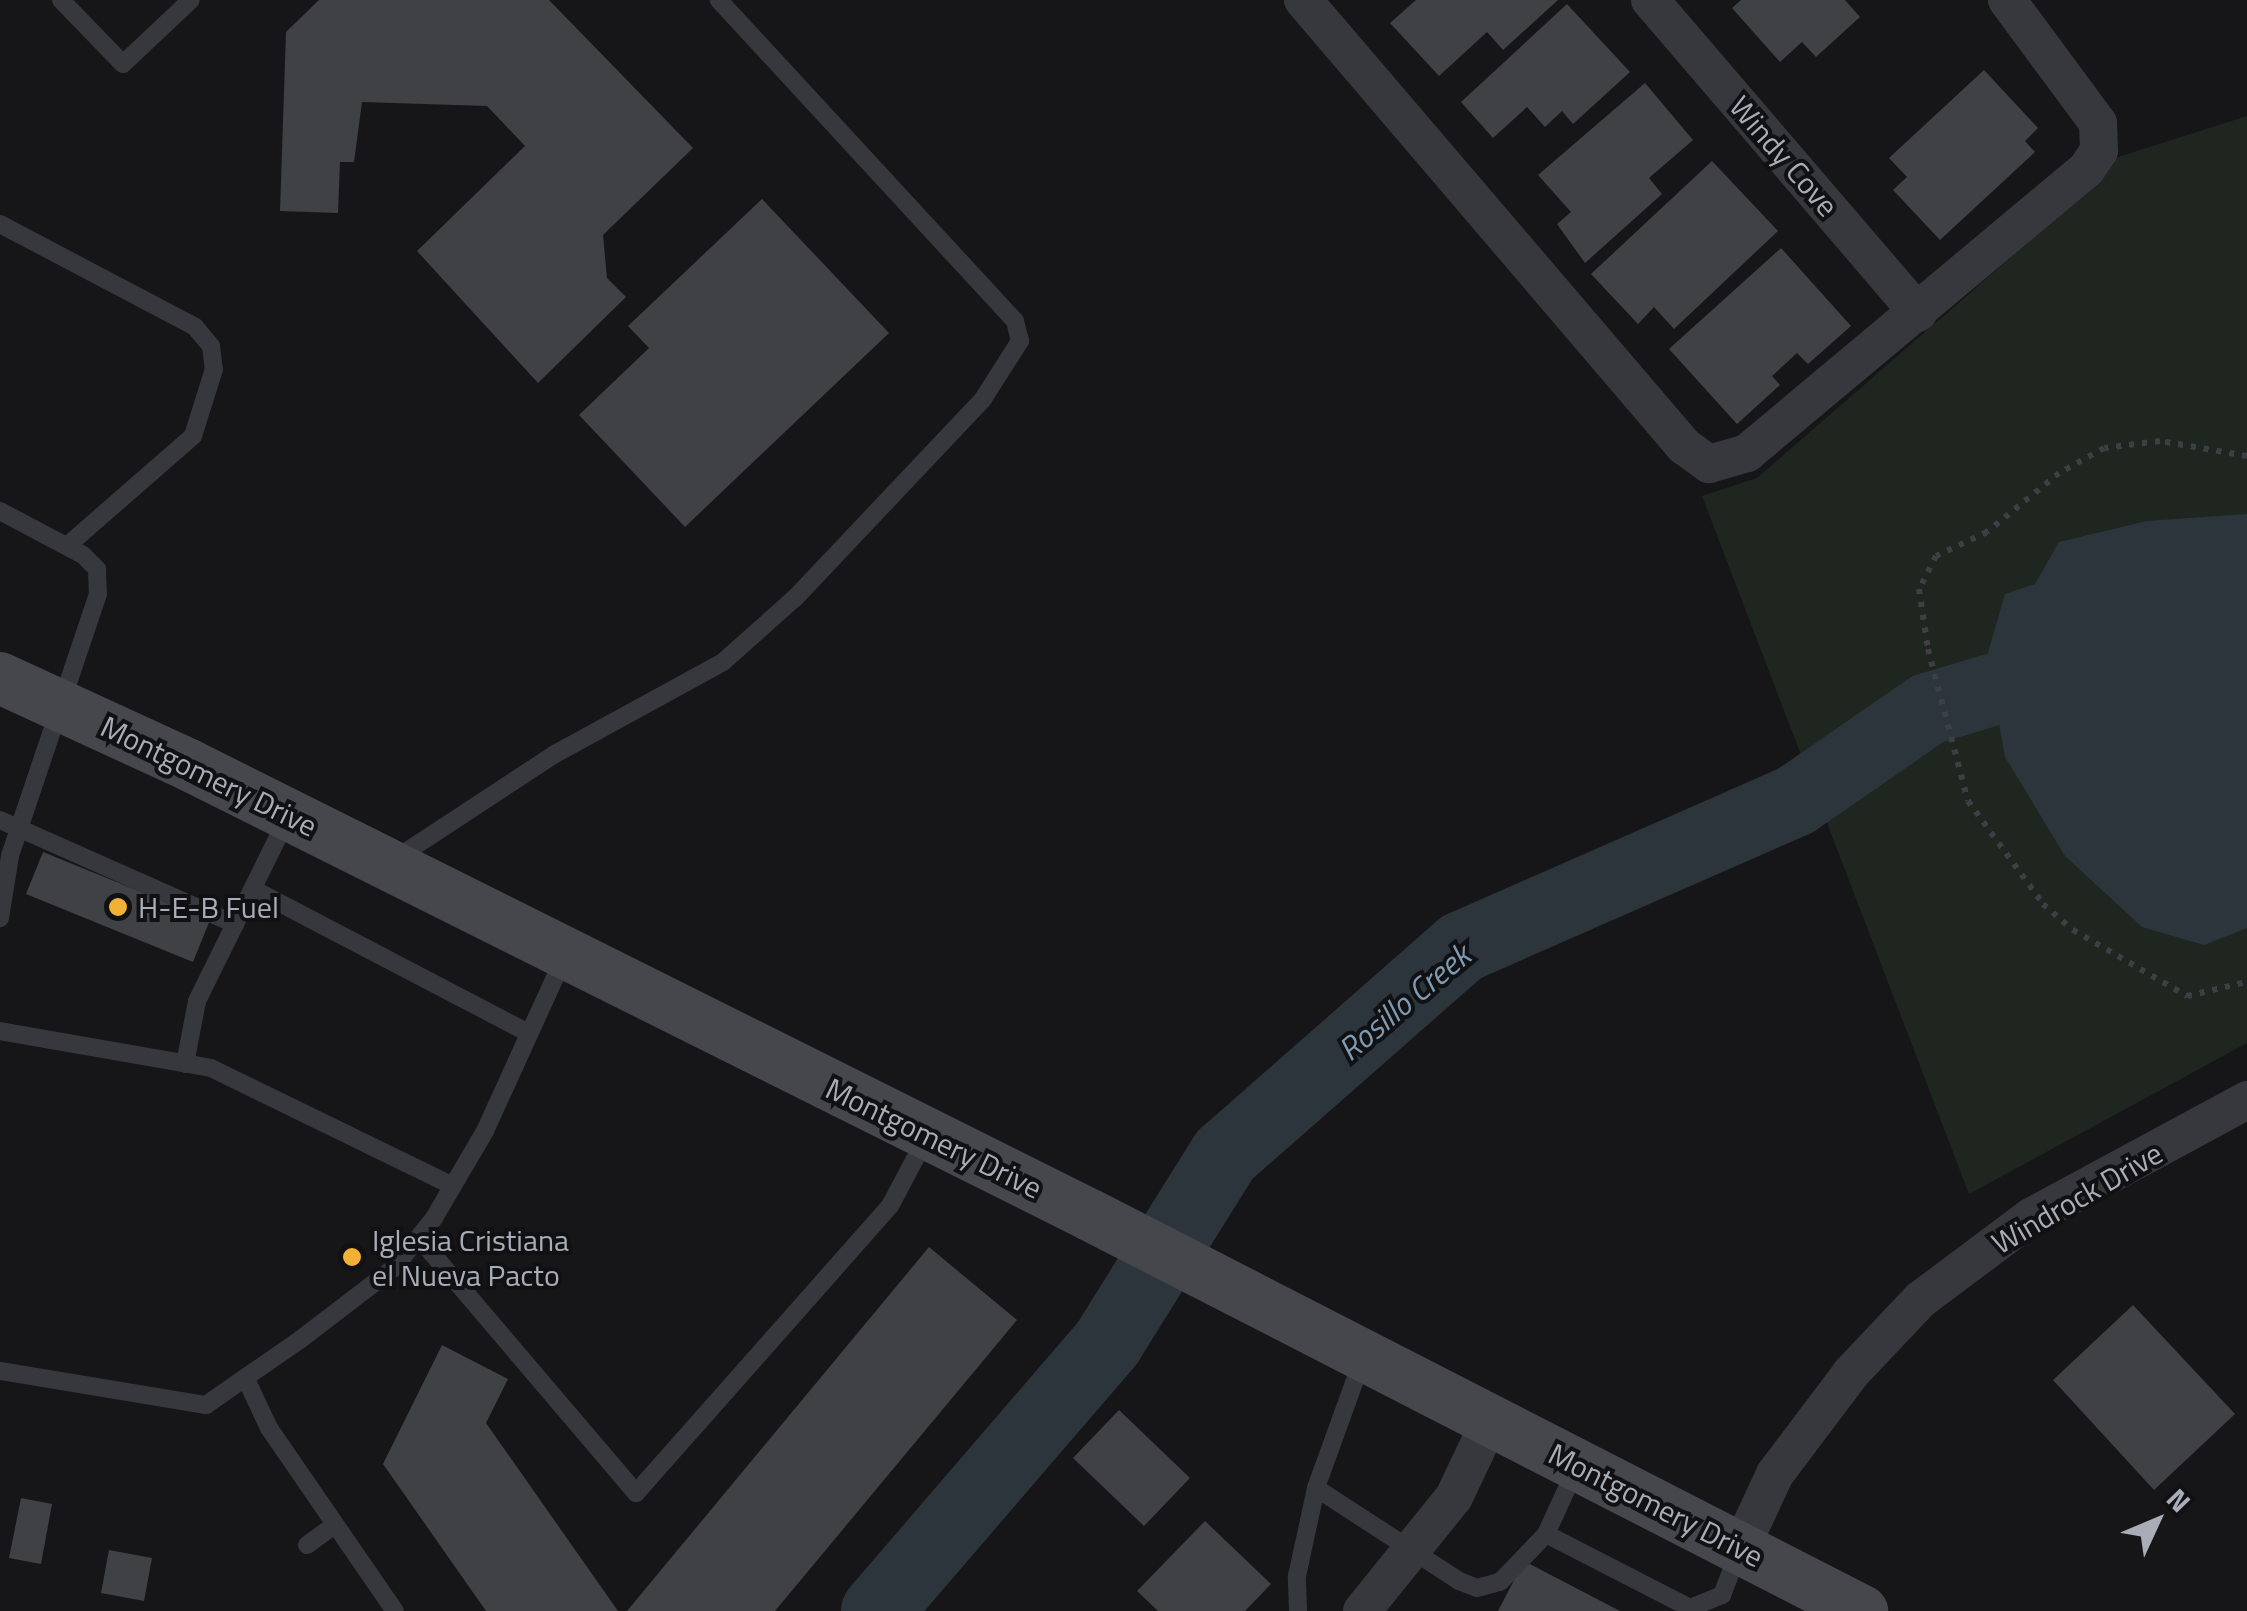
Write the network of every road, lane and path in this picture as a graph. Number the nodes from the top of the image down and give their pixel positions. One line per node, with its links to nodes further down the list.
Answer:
1 (62, 0): 2 (lane)
2 (191, 0)
3 (720, 0): 17 (lane)
4 (1303, 0): 8 (street)
5 (1650, 0): 8 (street, Windy Cove)
6 (2007, 0): 8 (street)
7 (0, 224): 11 (lane)
8 (1918, 313)
9 (2247, 456): 22 (path)
10 (0, 511): 11 (lane)
11 (66, 546): 13 (lane)
12 (0, 678): 13 (main road, Montgomery Drive)
13 (58, 704): 14 (main road, Montgomery Drive); 16 (lane)
14 (289, 815): 17 (main road, Montgomery Drive); 18 (lane)
15 (0, 820): 16 (lane)
16 (18, 828): 19 (lane); 20 (lane)
17 (387, 864): 21 (main road, Montgomery Drive)
18 (253, 889): 20 (lane); 24 (lane)
19 (0, 918)
20 (234, 924): 25 (lane)
21 (566, 953): 24 (lane); 27 (main road, Montgomery Drive)
22 (2247, 982)
23 (0, 1031): 25 (lane)
24 (530, 1033): 28 (lane)
25 (186, 1064): 28 (lane)
26 (2245, 1107): 39 (street, Windrock Drive)
27 (927, 1136): 29 (lane); 30 (main road, Montgomery Drive)
28 (453, 1186): 29 (lane)
29 (419, 1238): 32 (lane)
30 (1363, 1357): 33 (main road, Montgomery Drive); 35 (lane)
31 (0, 1370): 32 (lane)
32 (246, 1379): 36 (lane)
33 (1490, 1421): 34 (main road, Montgomery Drive); 40 (street)
34 (1578, 1466): 37 (lane); 39 (main road, Montgomery Drive)
35 (1316, 1488): 40 (lane); 43 (lane)
36 (335, 1525): 38 (lane); 42 (lane)
37 (1546, 1534): 39 (lane); 40 (lane)
38 (307, 1546)
39 (1741, 1547): 41 (main road, Montgomery Drive)
40 (1413, 1552): 44 (street)
41 (1835, 1605)
42 (395, 1611)
43 (1298, 1611)
44 (1362, 1611)

